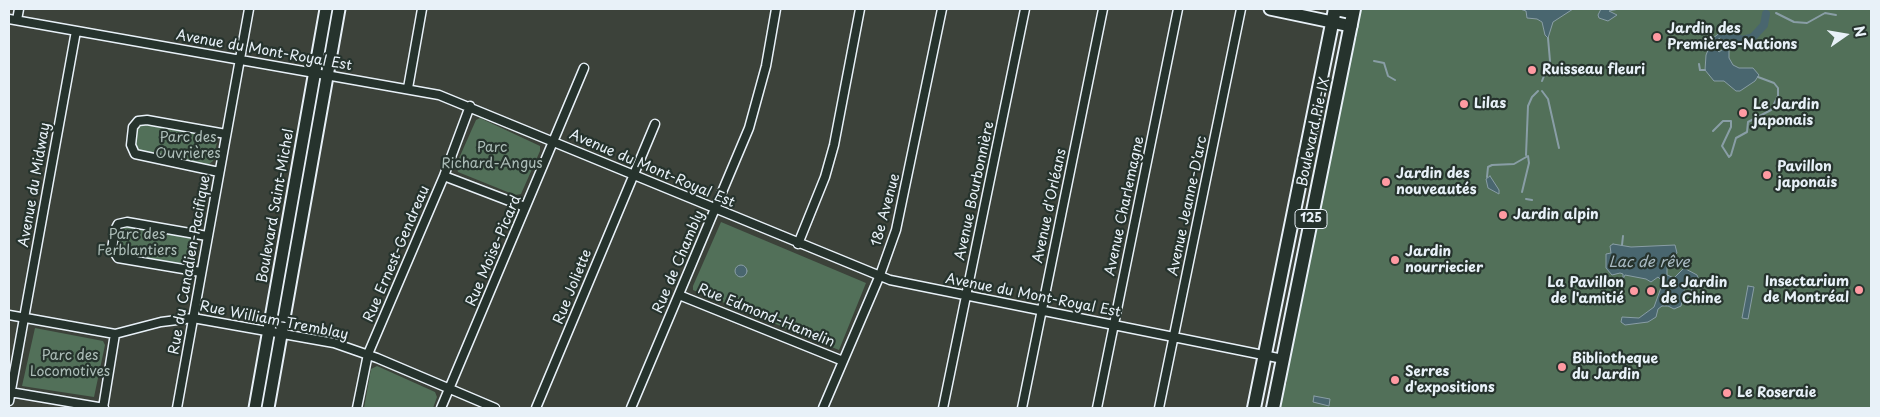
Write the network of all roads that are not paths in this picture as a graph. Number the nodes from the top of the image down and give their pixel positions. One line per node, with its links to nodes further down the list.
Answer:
1 (19, 9): 16 (street)
2 (249, 9): 20 (street, Rue du Canadien-Pacifique)
3 (326, 9): 22 (main road, Boulevard Saint-Michel)
4 (339, 9): 23 (main road, Boulevard Saint-Michel)
5 (422, 9): 24 (street)
6 (776, 9): 33 (street, Rue de Chambly)
7 (860, 9): 35 (street)
8 (942, 9): 37 (street, 18e Avenue)
9 (1025, 9): 39 (street, Avenue Bourbonnière)
10 (1103, 9): 40 (street, Avenue d'Orléans)
11 (1178, 9): 44 (street, Avenue Charlemagne)
12 (1241, 9): 48 (street, Avenue Jeanne-D'arc)
13 (1270, 9): 17 (main road)
14 (1335, 9): 15 (main road); 17 (main road, Boulevard Pie-IX / 125)
15 (1354, 11): 18 (main road, Boulevard Pie-IX / 125)
16 (13, 20): 19 (street, Avenue du Mont-Royal Est)
17 (1333, 22): 18 (main road); 50 (main road, Boulevard Pie-IX / 125)
18 (1351, 26): 51 (main road, Boulevard Pie-IX / 125)
19 (76, 31): 20 (street, Avenue du Mont-Royal Est); 42 (street, Avenue du Midway)
20 (240, 60): 22 (street, Avenue du Mont-Royal Est); 27 (street, Rue du Canadien-Pacifique)
21 (584, 68): 28 (street, Rue Moïse-Picard)
22 (315, 72): 23 (street, Avenue du Mont-Royal Est); 45 (main road, Boulevard Saint-Michel)
23 (327, 74): 24 (street, Avenue du Mont-Royal Est); 47 (main road, Boulevard Saint-Michel)
24 (408, 88): 25 (street, Avenue du Mont-Royal Est)
25 (470, 106): 28 (street, Avenue du Mont-Royal Est); 31 (street, Rue Ernest-Gendreau)
26 (655, 124): 30 (street, Rue Joliette)
27 (226, 134): 29 (street, Rue du Canadien-Pacifique); 29 (street)
28 (553, 141): 30 (street, Avenue du Mont-Royal Est); 32 (street, Rue Moïse-Picard)
29 (219, 172): 34 (street, Rue du Canadien-Pacifique)
30 (633, 175): 33 (street, Avenue du Mont-Royal Est); 63 (street, Rue Joliette)
31 (444, 176): 32 (street); 49 (street, Rue Ernest-Gendreau)
32 (525, 207): 53 (street, Rue Moïse-Picard)
33 (716, 209): 35 (street, Avenue du Mont-Royal Est); 38 (street, Rue de Chambly)
34 (207, 236): 36 (street, Rue du Canadien-Pacifique); 36 (street)
35 (798, 244): 37 (street, Avenue du Mont-Royal Est)
36 (201, 272): 43 (street, Rue du Canadien-Pacifique)
37 (880, 275): 39 (street, Avenue du Mont-Royal Est); 52 (street, 18e Avenue)
38 (679, 295): 52 (street, Rue Edmond-Hamelin); 64 (street, Rue de Chambly)
39 (966, 295): 40 (street, Avenue du Mont-Royal Est); 66 (street, Avenue Bourbonnière)
40 (1042, 310): 44 (street, Avenue du Mont-Royal Est); 67 (street, Avenue d'Orléans)
41 (9, 315): 42 (street, Rue William-Tremblay)
42 (24, 318): 46 (street, Rue William-Tremblay); 54 (street, Avenue du Midway)
43 (193, 318): 45 (street, Rue William-Tremblay); 46 (street, Rue William-Tremblay); 57 (street, Rue du Canadien-Pacifique)
44 (1114, 325): 48 (street, Avenue du Mont-Royal Est); 68 (street, Avenue Charlemagne)
45 (269, 331): 47 (street, Rue William-Tremblay); 58 (main road, Boulevard Saint-Michel)
46 (114, 334): 56 (street)
47 (281, 334): 49 (street, Rue William-Tremblay); 59 (main road, Boulevard Saint-Michel)
48 (1173, 338): 50 (street, Avenue du Mont-Royal Est); 69 (street, Avenue Jeanne-D'arc)
49 (368, 354): 53 (street, Rue William-Tremblay); 60 (street, Rue Ernest-Gendreau)
50 (1265, 356): 51 (street, Avenue du Mont-Royal Est); 70 (main road, Boulevard Pie-IX / 125)
51 (1282, 359): 71 (main road, Boulevard Pie-IX / 125)
52 (843, 361): 65 (street, 18e Avenue)
53 (450, 388): 61 (street, Rue Moïse-Picard); 62 (street, Rue William-Tremblay)
54 (10, 392): 55 (street, Avenue du Midway); 56 (street)
55 (9, 401)
56 (103, 408)
57 (177, 408)
58 (255, 408)
59 (268, 408)
60 (357, 408)
61 (441, 408)
62 (496, 408)
63 (536, 408)
64 (631, 408)
65 (823, 408)
66 (943, 408)
67 (1022, 408)
68 (1097, 408)
69 (1159, 408)
70 (1254, 408)
71 (1273, 408)

